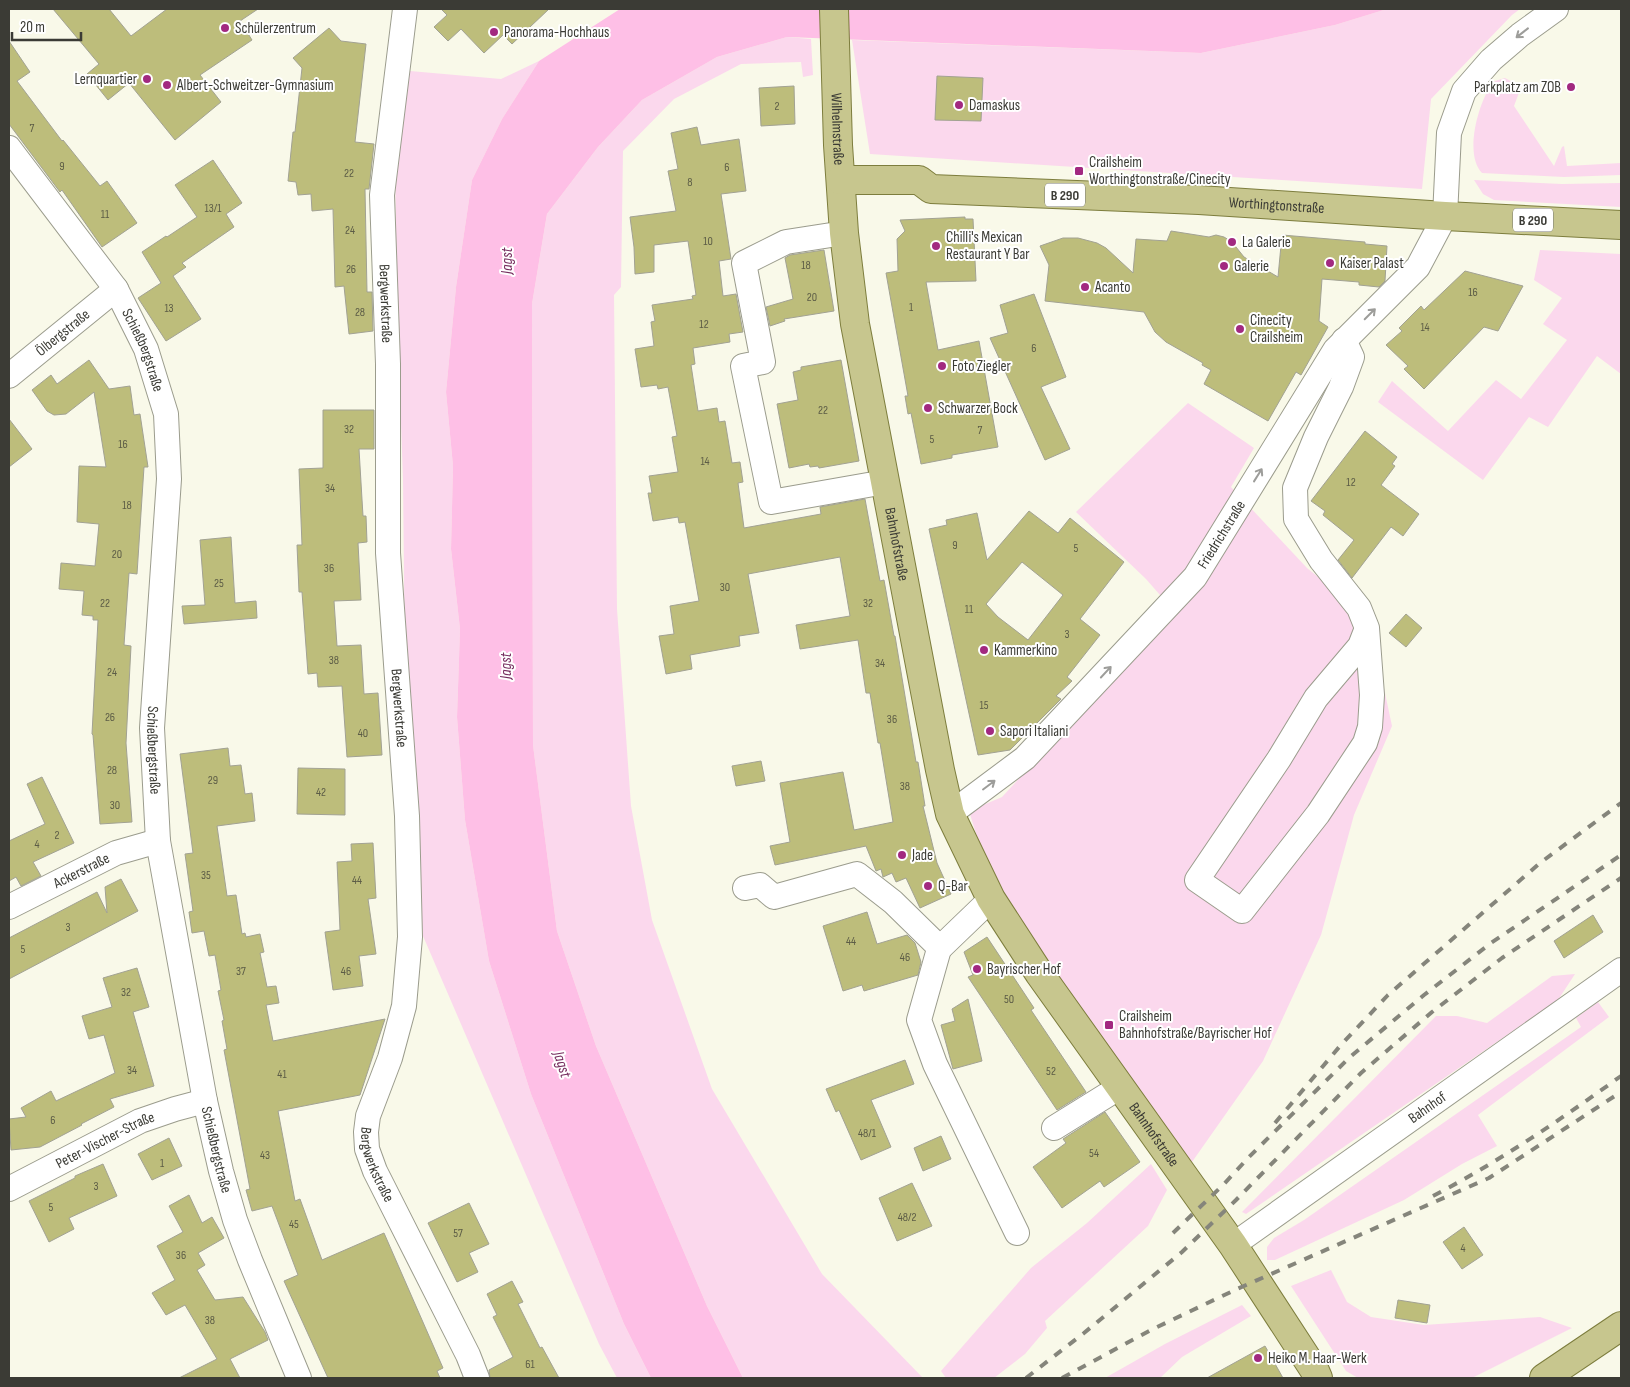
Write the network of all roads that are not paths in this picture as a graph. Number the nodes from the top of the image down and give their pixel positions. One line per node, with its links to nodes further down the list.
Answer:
1 (405, 9): 30 (street, Bergwerkstraße)
2 (834, 9): 5 (main road, Wilhelmstraße)
3 (1556, 9): 6 (street, one-way to 6)
4 (9, 148): 9 (street, Schießbergstraße)
5 (842, 190): 6 (main road, Worthingtonstraße / B 290); 8 (main road, Bahnhofstraße)
6 (1445, 216): 7 (main road, Worthingtonstraße / B 290); 10 (street, Friedrichstraße, one-way to 6)
7 (1621, 224)
8 (844, 233): 12 (main road, Bahnhofstraße); 12 (street)
9 (116, 289): 11 (street, Ölbergstraße); 15 (street, Schießbergstraße)
10 (1344, 340): 13 (street); 14 (street, Friedrichstraße, one-way to 10)
11 (9, 376)
12 (885, 482): 14 (main road, Bahnhofstraße)
13 (1368, 628): 13 (street)
14 (950, 814): 17 (main road, Bahnhofstraße)
15 (158, 841): 18 (street, Ackerstraße); 22 (street, Schießbergstraße)
16 (745, 888): 19 (street)
17 (991, 899): 19 (street); 21 (main road, Bahnhofstraße)
18 (9, 907)
19 (940, 948): 25 (street)
20 (1621, 970): 26 (street, Bahnhof)
21 (1120, 1087): 23 (street); 26 (main road, Bahnhofstraße)
22 (205, 1101): 24 (street, Peter-Vischer-Straße); 29 (street, Schießbergstraße)
23 (1054, 1128)
24 (9, 1189)
25 (1017, 1233)
26 (1233, 1245): 28 (main road, Bahnhofstraße)
27 (1621, 1326): 31 (main road)
28 (1319, 1376)
29 (299, 1378)
30 (477, 1378)
31 (1544, 1378)

